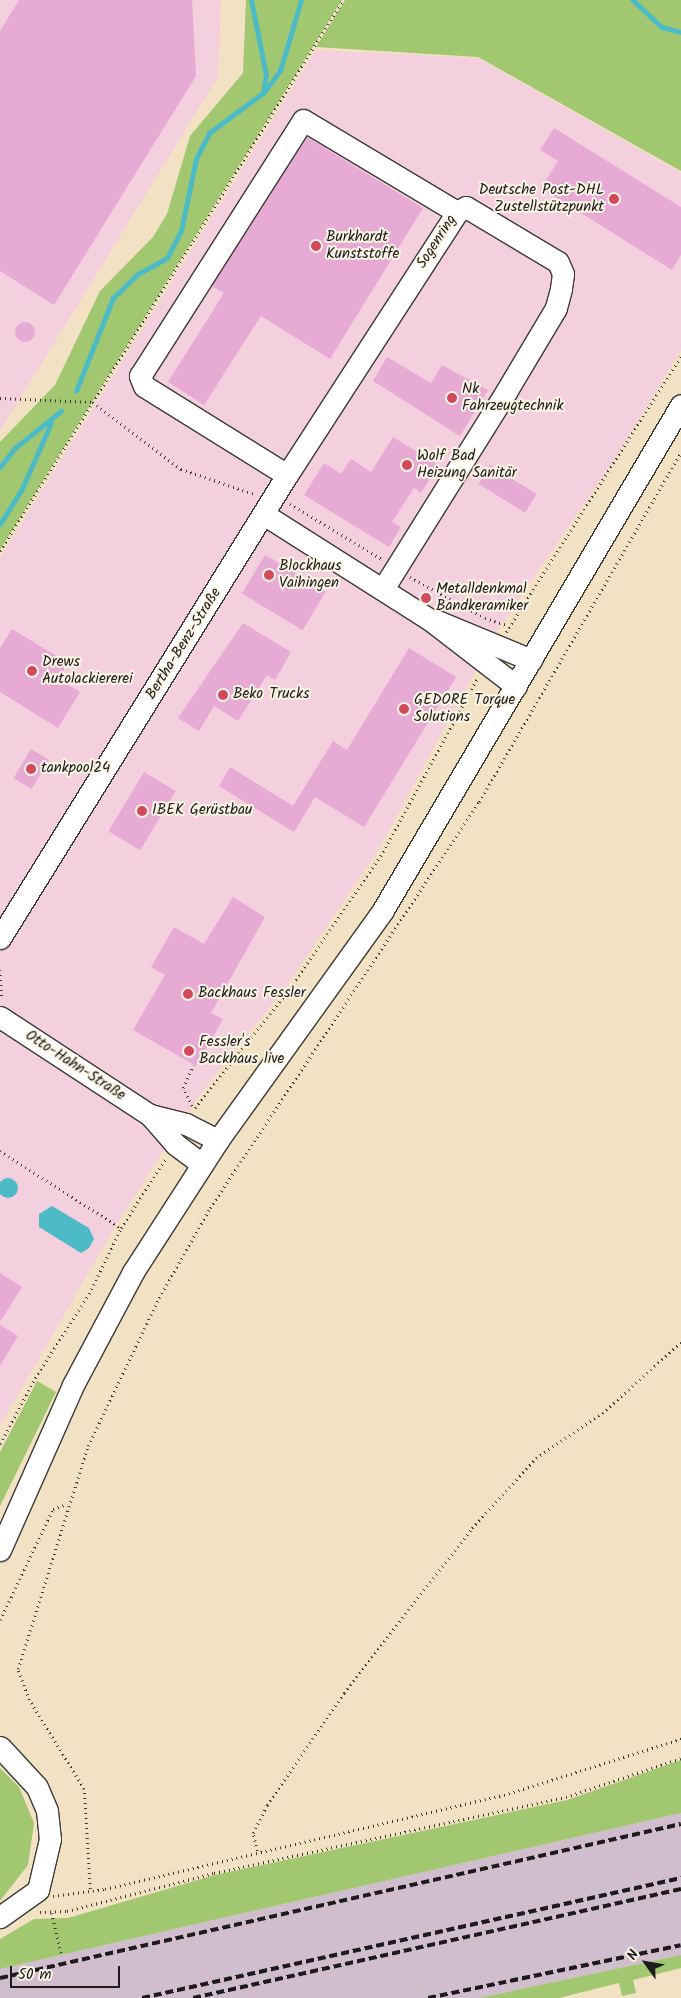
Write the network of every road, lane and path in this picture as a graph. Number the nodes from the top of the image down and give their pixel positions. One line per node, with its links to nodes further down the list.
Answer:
1 (343, 0): 5 (path)
2 (457, 212): 8 (street, Sogenring); 8 (street); 11 (street, Sogenring)
3 (681, 356): 13 (path)
4 (0, 398): 5 (path)
5 (93, 402): 9 (path); 10 (path)
6 (681, 405): 14 (street)
7 (681, 452): 29 (path)
8 (287, 476): 9 (street, Sogenring)
9 (269, 507): 11 (street); 17 (street, Bertha-Benz-Straße)
10 (0, 551)
11 (383, 589): 12 (street)
12 (429, 619): 13 (street); 15 (street)
13 (499, 645): 14 (street)
14 (531, 660): 16 (street)
15 (486, 666): 16 (street); 21 (path)
16 (516, 686): 22 (street)
17 (0, 938)
18 (0, 1017): 20 (street, Otto-Hahn-Straße)
19 (193, 1065): 21 (path)
20 (150, 1115): 21 (street, Otto-Hahn-Straße); 23 (street, Otto-Hahn-Straße)
21 (191, 1116): 22 (street, Otto-Hahn-Straße)
22 (218, 1140): 25 (street)
23 (175, 1144): 25 (street, Otto-Hahn-Straße); 26 (path)
24 (0, 1151): 26 (path)
25 (202, 1164): 30 (street)
26 (121, 1228): 28 (path)
27 (681, 1342): 35 (path)
28 (0, 1444)
29 (67, 1504): 31 (path); 36 (path)
30 (0, 1550)
31 (0, 1620)
32 (681, 1739): 35 (path)
33 (0, 1747): 37 (street)
34 (681, 1758): 38 (path)
35 (257, 1851): 36 (path)
36 (90, 1889): 37 (path)
37 (32, 1896): 38 (path); 39 (street)
38 (52, 1912): 40 (path)
39 (0, 1917)
40 (61, 1953)

